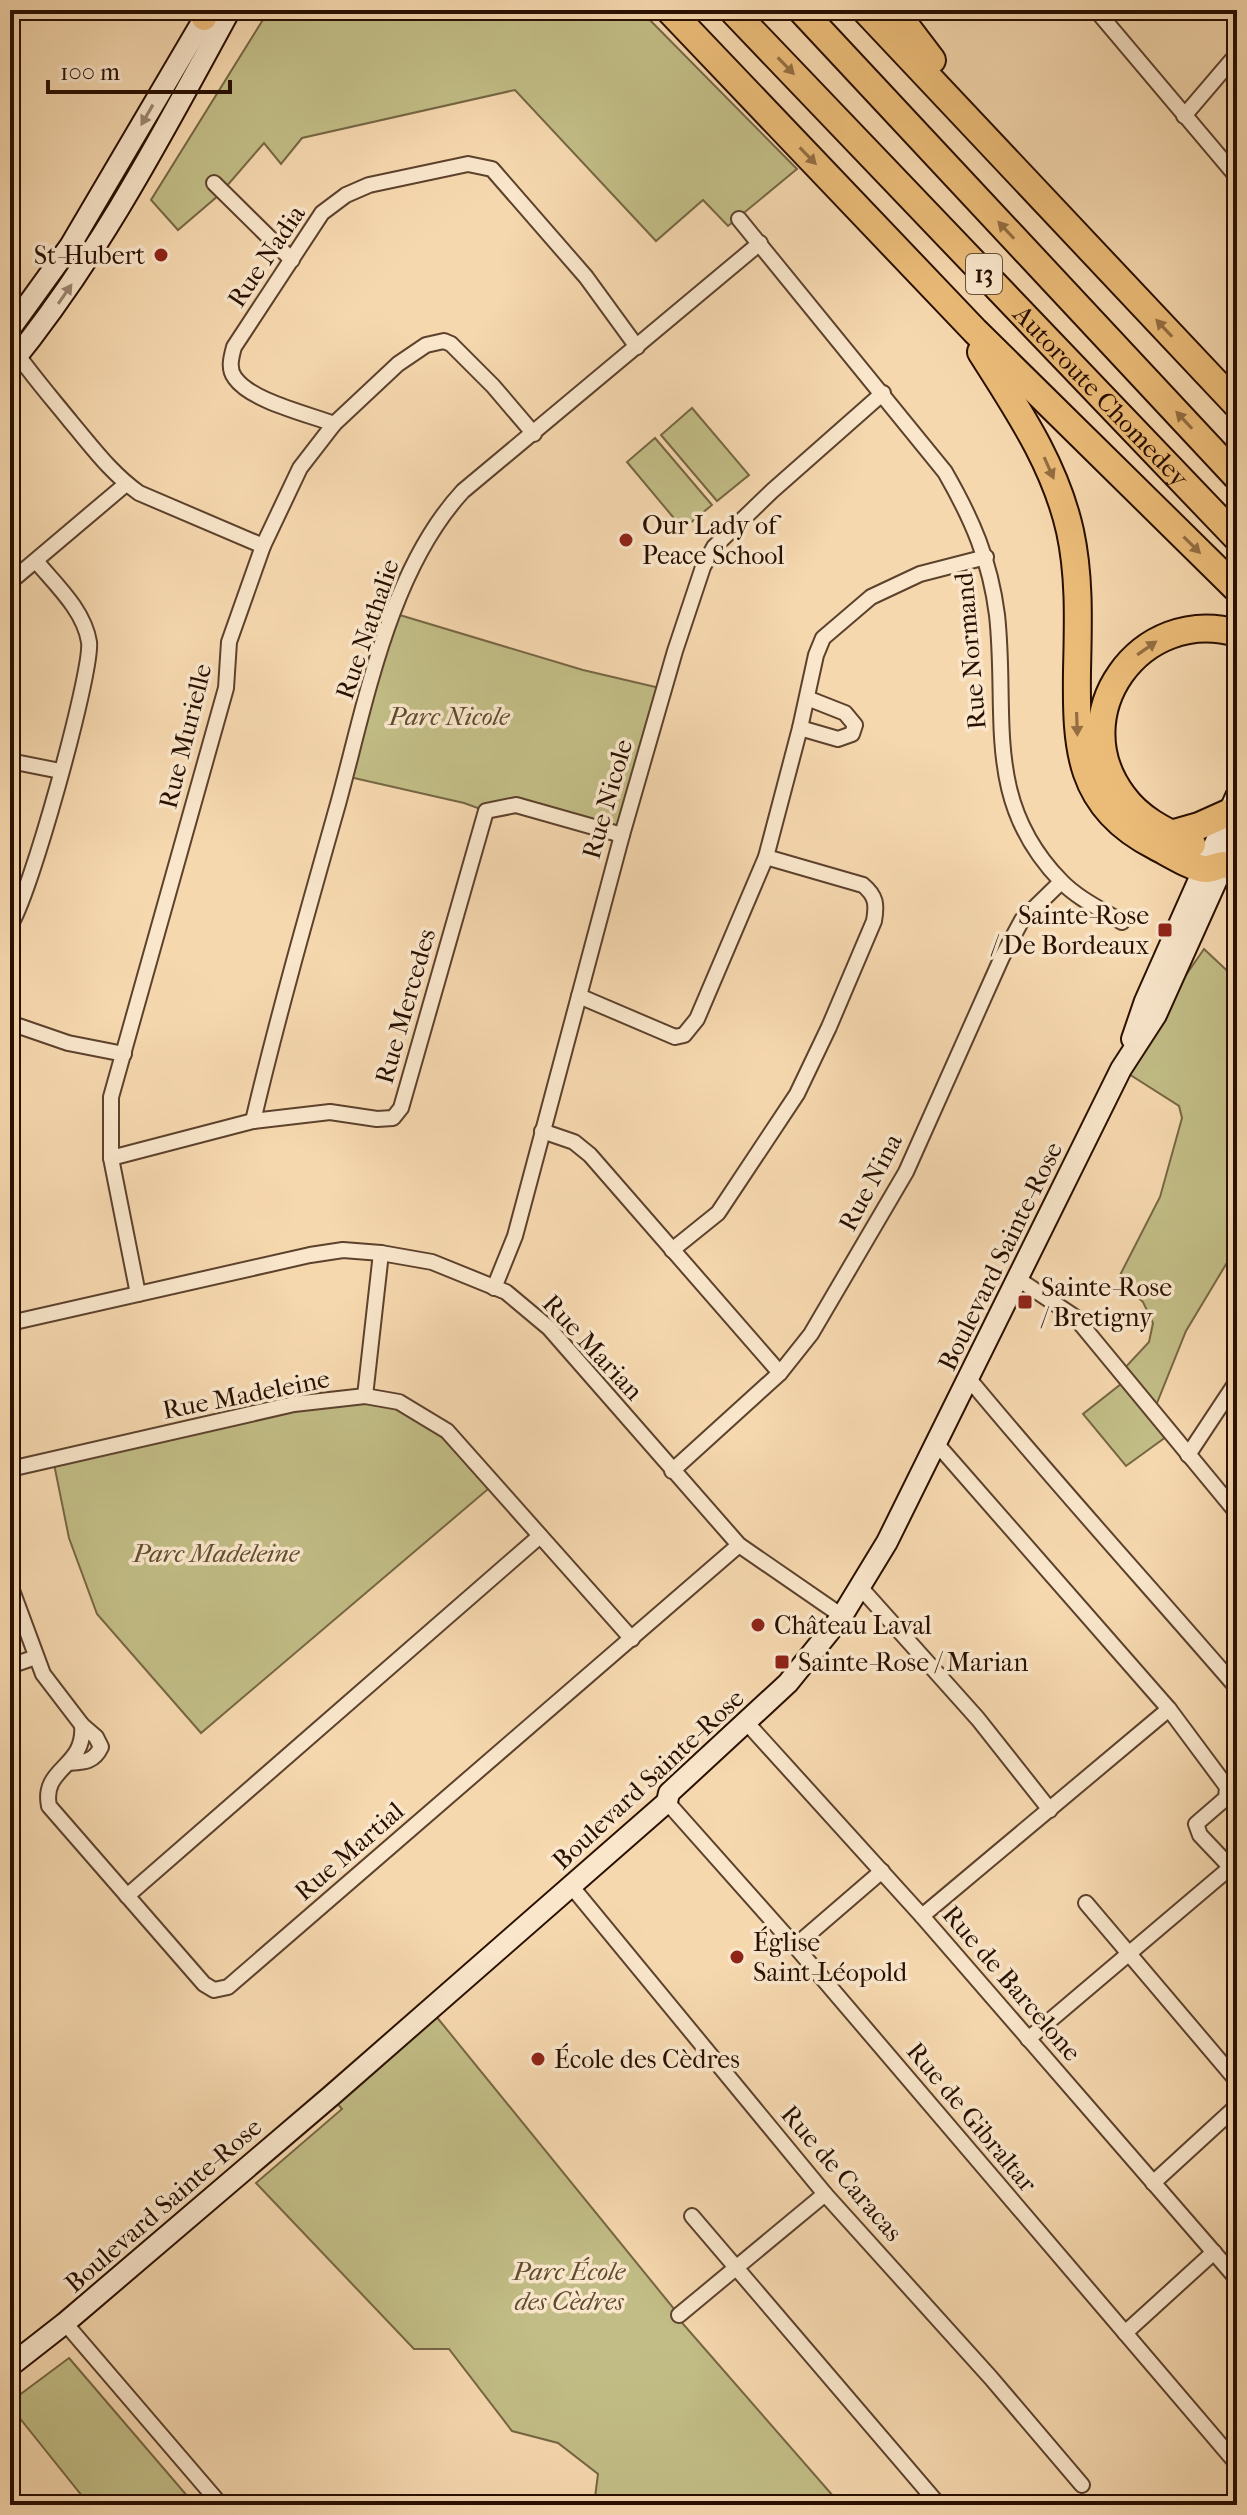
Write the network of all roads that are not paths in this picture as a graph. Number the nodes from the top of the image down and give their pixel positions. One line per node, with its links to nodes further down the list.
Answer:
1 (230, 10): 22 (street, one-way to 1)
2 (660, 10): 11 (highway)
3 (669, 10): 11 (highway)
4 (732, 10): 29 (highway, Autoroute Chomedey / 13, one-way to 29)
5 (801, 10): 27 (highway, Autoroute Chomedey / 13, one-way to 5)
6 (865, 10): 13 (highway)
7 (894, 10): 13 (highway)
8 (1096, 10): 12 (street)
9 (206, 13): 20 (street, one-way to 20)
10 (1237, 54): 12 (street)
11 (715, 60): 19 (highway, one-way to 19)
12 (1184, 116): 14 (street)
13 (1011, 165): 24 (highway, one-way to 13)
14 (1237, 177)
15 (214, 183): 18 (street)
16 (739, 219): 17 (street, Rue Normand)
17 (760, 243): 21 (street, Rue Nathalie); 23 (street, Rue Normand)
18 (292, 260): 21 (street, Rue Nadia); 25 (street, Rue Nadia)
19 (953, 309): 34 (highway, one-way to 34); 44 (highway, one-way to 44)
20 (10, 329)
21 (637, 347): 26 (street, Rue Nathalie)
22 (13, 355): 28 (street)
23 (883, 393): 31 (street, Rue Normand); 42 (street, Rue Nicole)
24 (1237, 405)
25 (334, 424): 26 (street, Rue Murielle); 30 (street, Rue Murielle)
26 (534, 434): 51 (street, Rue Nathalie)
27 (1237, 477)
28 (126, 484): 30 (street); 32 (street)
29 (1237, 538)
30 (263, 546): 50 (street, Rue Murielle)
31 (986, 557): 36 (street); 45 (street, Rue Normand)
32 (36, 561): 33 (street); 39 (street)
33 (10, 582)
34 (1237, 589)
35 (1237, 633): 41 (highway, one-way to 35)
36 (807, 698): 37 (street); 37 (street)
37 (800, 728): 43 (street)
38 (10, 761): 39 (street)
39 (60, 771): 47 (street)
40 (1234, 814): 41 (highway); 44 (street, Boulevard Sainte-Rose)
41 (1171, 834): 44 (highway)
42 (622, 835): 48 (street, Rue Nicole); 51 (street, Rue Mercedes)
43 (766, 857): 48 (street); 54 (street)
44 (1218, 865): 56 (street, Boulevard Sainte-Rose)
45 (1061, 882): 46 (street, Rue Normand); 60 (street, Rue Nina)
46 (1122, 922)
47 (10, 925)
48 (579, 996): 52 (street, Rue Nicole)
49 (10, 1023): 50 (street)
50 (124, 1054): 53 (street, Rue Murielle)
51 (253, 1121): 53 (street, Rue Mercedes)
52 (542, 1131): 54 (street); 57 (street, Rue Nicole)
53 (111, 1158): 58 (street, Rue Murielle)
54 (672, 1250): 60 (street)
55 (381, 1253): 57 (street, Rue Marian); 58 (street, Rue Marian); 63 (street)
56 (1018, 1279): 61 (street, Boulevard Sainte-Rose); 65 (street)
57 (494, 1288): 67 (street, Rue Marian)
58 (138, 1294): 59 (street, Rue Marian)
59 (10, 1323)
60 (780, 1373): 67 (street, Rue Nina)
61 (969, 1379): 64 (street, Boulevard Sainte-Rose); 77 (street)
62 (1237, 1381): 65 (street)
63 (365, 1396): 66 (street, Rue Madeleine); 69 (street, Rue Madeleine)
64 (936, 1443): 72 (street, Boulevard Sainte-Rose); 78 (street)
65 (1188, 1455): 68 (street)
66 (10, 1469)
67 (672, 1471): 70 (street, Rue Marian)
68 (1237, 1513)
69 (540, 1536): 74 (street, Rue Madeleine); 85 (street)
70 (739, 1545): 73 (street, Rue Marian); 74 (street, Rue Martial)
71 (10, 1585): 75 (street, Rue Martial)
72 (860, 1587): 73 (street, Boulevard Sainte-Rose); 81 (street)
73 (842, 1616): 79 (street, Boulevard Sainte-Rose)
74 (632, 1639): 85 (street, Rue Martial)
75 (36, 1657): 76 (street); 85 (street, Rue Martial)
76 (10, 1666)
77 (1237, 1688)
78 (1169, 1709): 81 (street); 83 (street)
79 (747, 1723): 80 (street, Boulevard Sainte-Rose); 82 (street, Rue de Barcelone)
80 (667, 1802): 84 (street, Boulevard Sainte-Rose); 88 (street, Rue de Gibraltar)
81 (1050, 1810): 87 (street)
82 (882, 1871): 87 (street, Rue de Barcelone); 88 (street)
83 (1234, 1871): 89 (street)
84 (572, 1887): 94 (street, Rue de Caracas); 100 (street, Boulevard Sainte-Rose)
85 (127, 1896)
86 (1086, 1903): 89 (street)
87 (922, 1916): 90 (street, Rue de Barcelone)
88 (795, 1946): 101 (street, Rue de Gibraltar)
89 (1130, 1955): 90 (street); 91 (street)
90 (1028, 2039): 93 (street, Rue de Barcelone)
91 (1237, 2081)
92 (1237, 2106): 93 (street)
93 (1153, 2183): 96 (street, Rue de Barcelone)
94 (825, 2194): 97 (street); 104 (street, Rue de Caracas)
95 (692, 2216): 97 (street)
96 (1214, 2252): 98 (street, Rue de Barcelone); 101 (street)
97 (736, 2267): 99 (street); 106 (street)
98 (1237, 2279)
99 (679, 2315)
100 (65, 2323): 102 (street, Boulevard Sainte-Rose); 105 (street)
101 (1125, 2333): 103 (street, Rue de Gibraltar)
102 (11, 2364)
103 (1237, 2464)
104 (1082, 2485)
105 (221, 2505)
106 (939, 2505)

